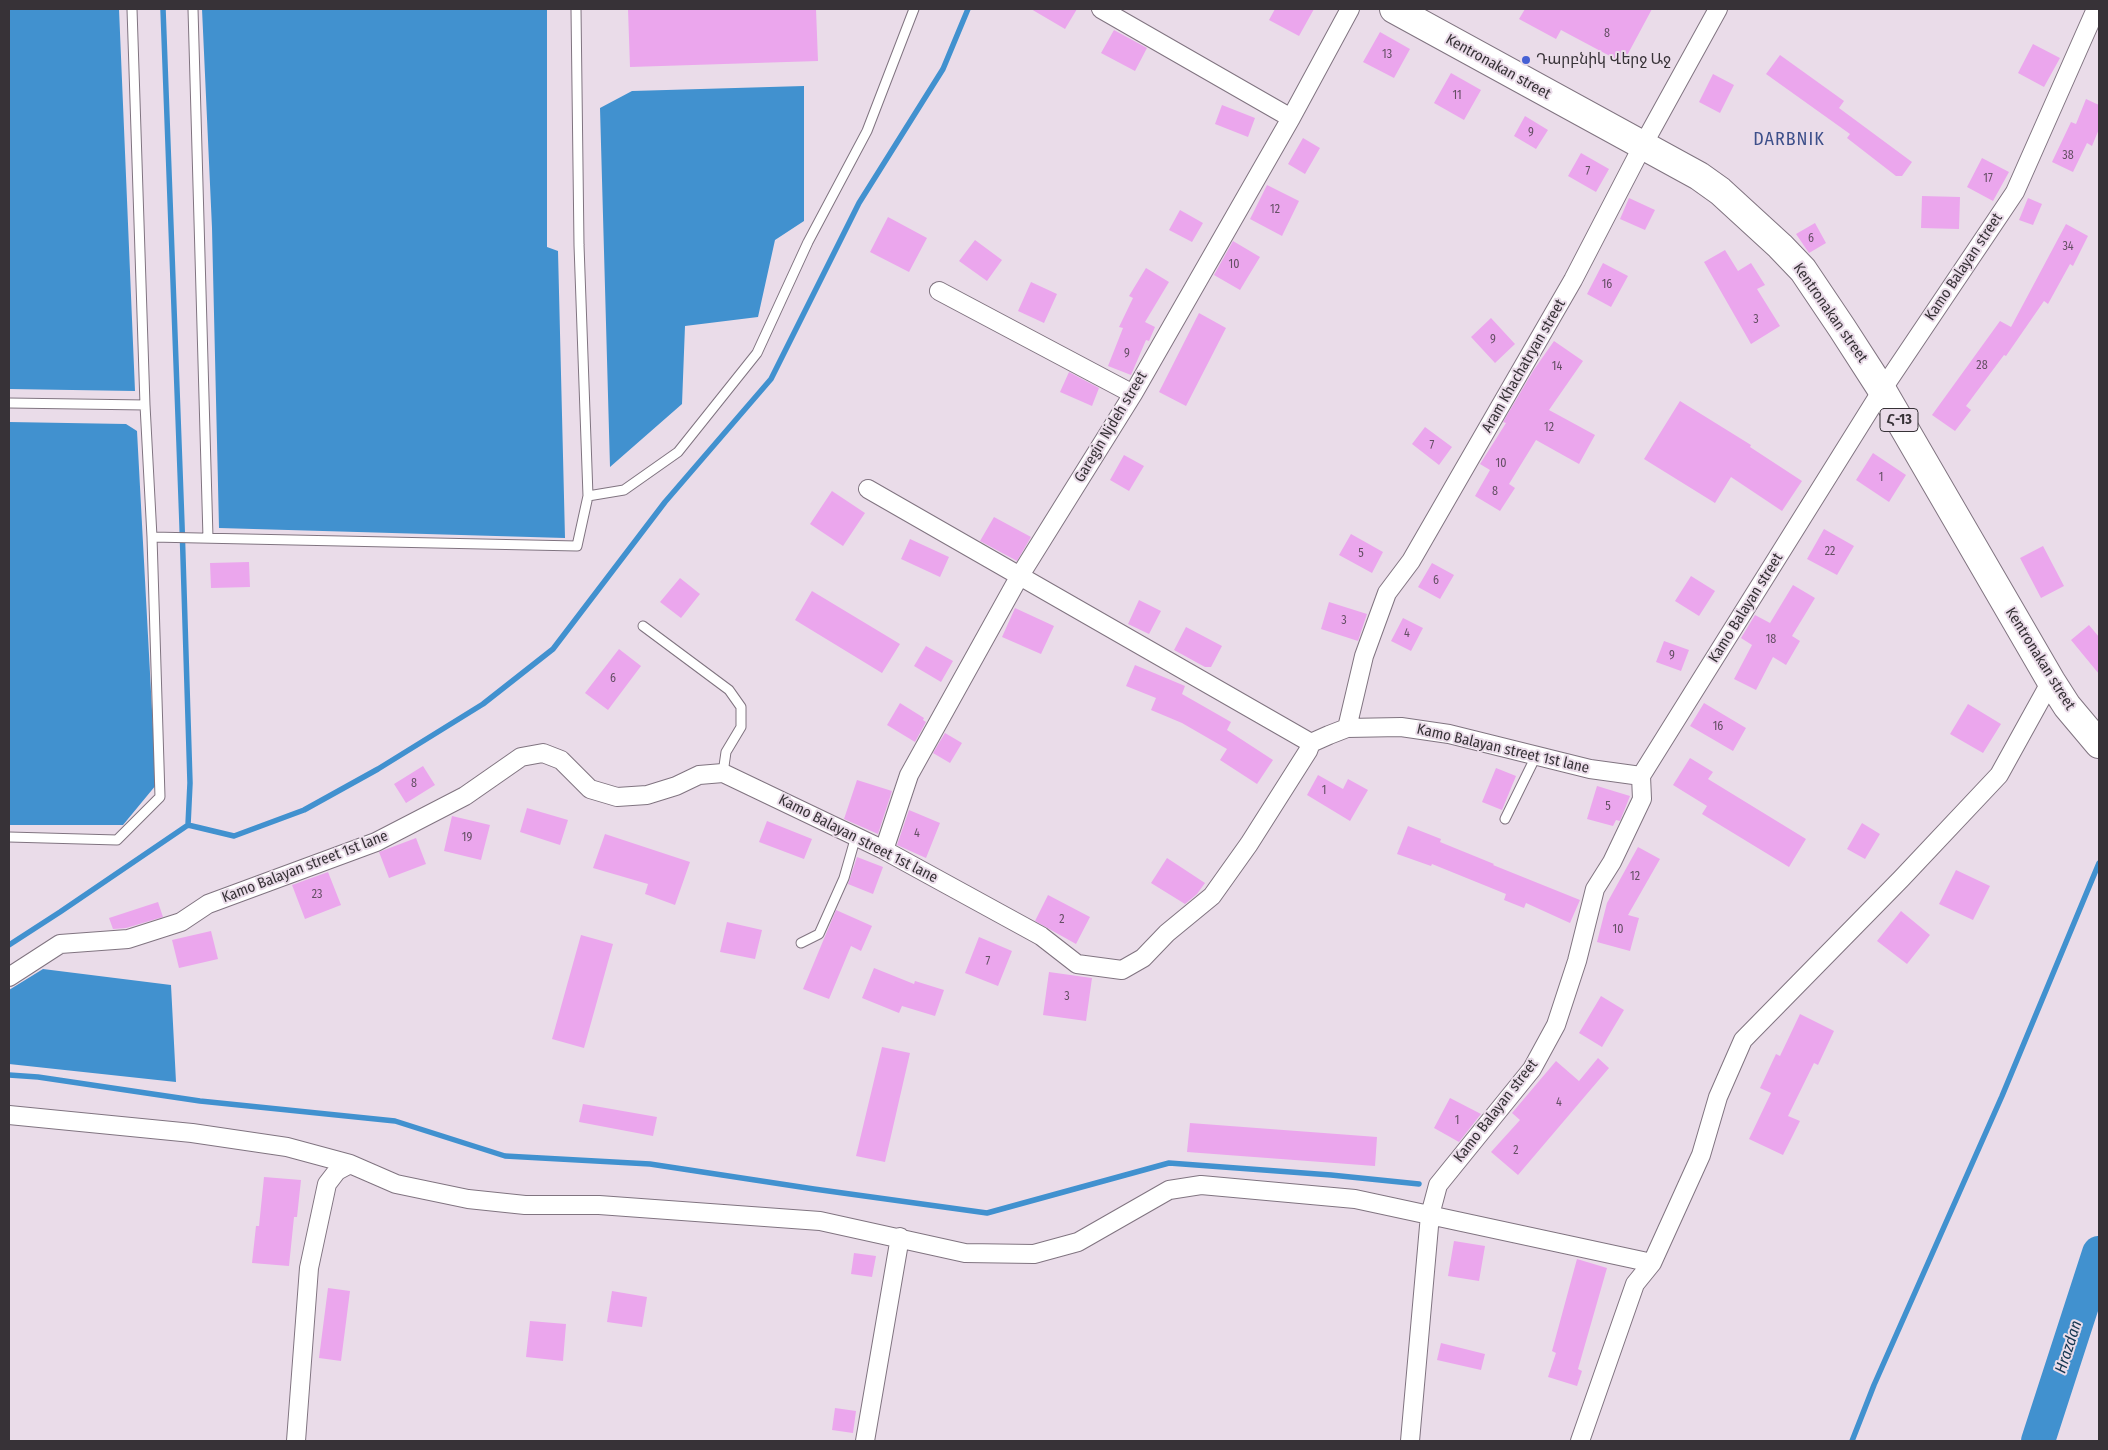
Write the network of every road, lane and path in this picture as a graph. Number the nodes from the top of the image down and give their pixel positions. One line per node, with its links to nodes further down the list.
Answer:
1 (132, 9): 16 (lane)
2 (193, 9): 20 (lane)
3 (576, 9): 18 (lane)
4 (914, 9): 18 (lane)
5 (1101, 9): 10 (street)
6 (1350, 9): 10 (street, Garegin Njdeh street)
7 (1394, 9): 11 (main road, Kentronakan street / Հ-13)
8 (2096, 9): 13 (street, Kamo Balayan street)
9 (1715, 10): 11 (street, Aram Khachatryan street)
10 (1291, 118): 14 (street, Garegin Njdeh street)
11 (1643, 145): 13 (main road, Kentronakan street / Հ-13); 24 (street, Aram Khachatryan street)
12 (939, 290): 14 (street)
13 (1882, 390): 23 (main road, Kentronakan street / Հ-13); 29 (street, Kamo Balayan street)
14 (1132, 394): 21 (street, Garegin Njdeh street)
15 (9, 403): 16 (lane)
16 (144, 405): 19 (lane)
17 (868, 489): 21 (street)
18 (588, 496): 20 (lane)
19 (152, 537): 20 (lane); 32 (lane)
20 (208, 538)
21 (1019, 577): 25 (street); 33 (street, Garegin Njdeh street)
22 (643, 626): 28 (lane)
23 (2051, 681): 26 (main road, Kentronakan street / Հ-13); 40 (street)
24 (1347, 728): 25 (street, Kamo Balayan street 1st lane); 27 (street, Kamo Balayan street 1st lane)
25 (1310, 744): 33 (street, Kamo Balayan street 1st lane)
26 (2099, 744)
27 (1536, 756): 29 (street, Kamo Balayan street 1st lane); 30 (lane)
28 (723, 773): 31 (street, Kamo Balayan street 1st lane); 35 (street, Kamo Balayan street 1st lane)
29 (1641, 776): 38 (street, Kamo Balayan street)
30 (1505, 819)
31 (856, 836): 33 (street, Kamo Balayan street 1st lane); 34 (lane)
32 (9, 837)
33 (884, 850)
34 (801, 943)
35 (9, 977)
36 (9, 1115): 37 (street)
37 (350, 1164): 39 (street); 41 (street)
38 (1430, 1215): 39 (street); 40 (street); 43 (street, Kamo Balayan street)
39 (900, 1237): 42 (street)
40 (1652, 1263): 44 (street)
41 (296, 1441)
42 (864, 1441)
43 (1410, 1441)
44 (1580, 1441)

